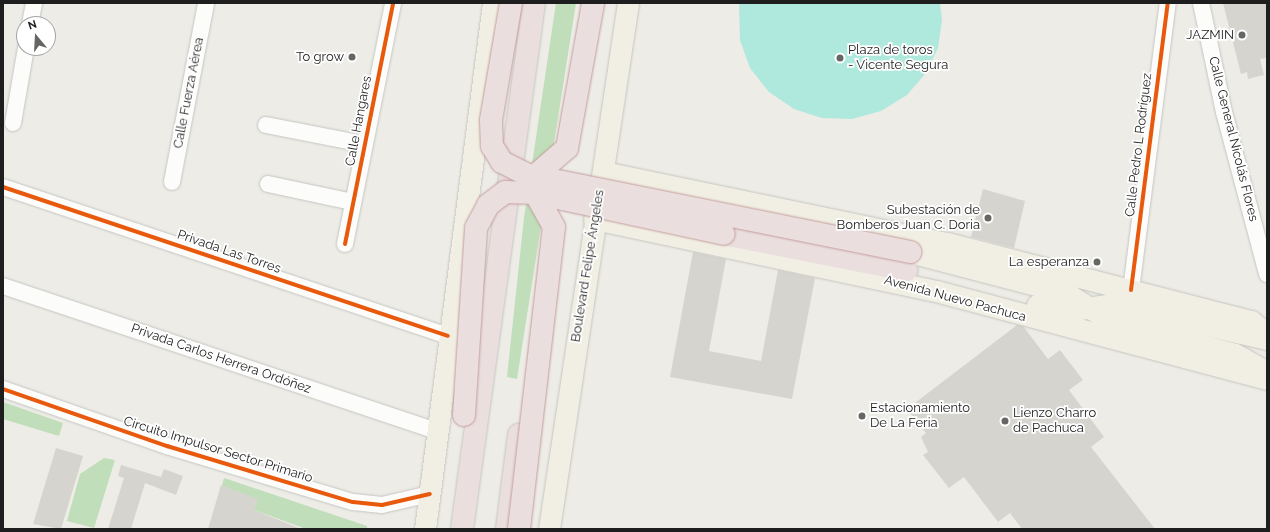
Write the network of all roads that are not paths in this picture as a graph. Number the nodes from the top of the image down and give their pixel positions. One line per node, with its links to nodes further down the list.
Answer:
1 (34, 3): 12 (street)
2 (206, 3): 19 (street, Calle Fuerza Aérea)
3 (393, 3): 16 (street, Calle Hangares)
4 (493, 3): 33 (main road)
5 (511, 3): 21 (highway, bridge)
6 (534, 3): 41 (highway)
7 (584, 3): 42 (highway)
8 (593, 3): 21 (highway, bridge)
9 (628, 3): 17 (main road, Boulevard Felipe Ángeles)
10 (1168, 3): 30 (street, Calle Pedro L Rodríguez)
11 (1201, 3): 28 (street, Calle General Nicolás Flores)
12 (32, 16)
13 (25, 56): 14 (street)
14 (13, 123)
15 (266, 125): 16 (street)
16 (364, 144): 23 (street, Calle Hangares)
17 (603, 172): 18 (main road); 24 (main road, Boulevard Felipe Ángeles)
18 (635, 179): 25 (main road); 30 (main road)
19 (172, 182)
20 (268, 184): 23 (street)
21 (535, 184): 27 (highway, bridge); 40 (highway, bridge); 43 (highway, bridge)
22 (3, 186): 33 (street, Privada Las Torres)
23 (353, 202): 26 (street, Calle Hangares)
24 (594, 219): 25 (main road, Avenida Nuevo Pachuca); 44 (main road, Boulevard Felipe Ángeles)
25 (627, 226): 35 (main road, Avenida Nuevo Pachuca)
26 (345, 244)
27 (908, 261): 31 (main road)
28 (1267, 274)
29 (3, 286): 37 (street, Privada Carlos Herrera Ordóñez)
30 (1131, 290): 32 (main road)
31 (1089, 308): 34 (main road); 35 (main road)
32 (1267, 334)
33 (448, 336): 37 (main road)
34 (1267, 339)
35 (1267, 379)
36 (3, 389): 38 (street, Circuito Impulsor Sector Primario)
37 (440, 432): 38 (main road)
38 (430, 494): 39 (main road)
39 (425, 529)
40 (446, 529)
41 (462, 529)
42 (507, 529)
43 (519, 529)
44 (549, 529)

